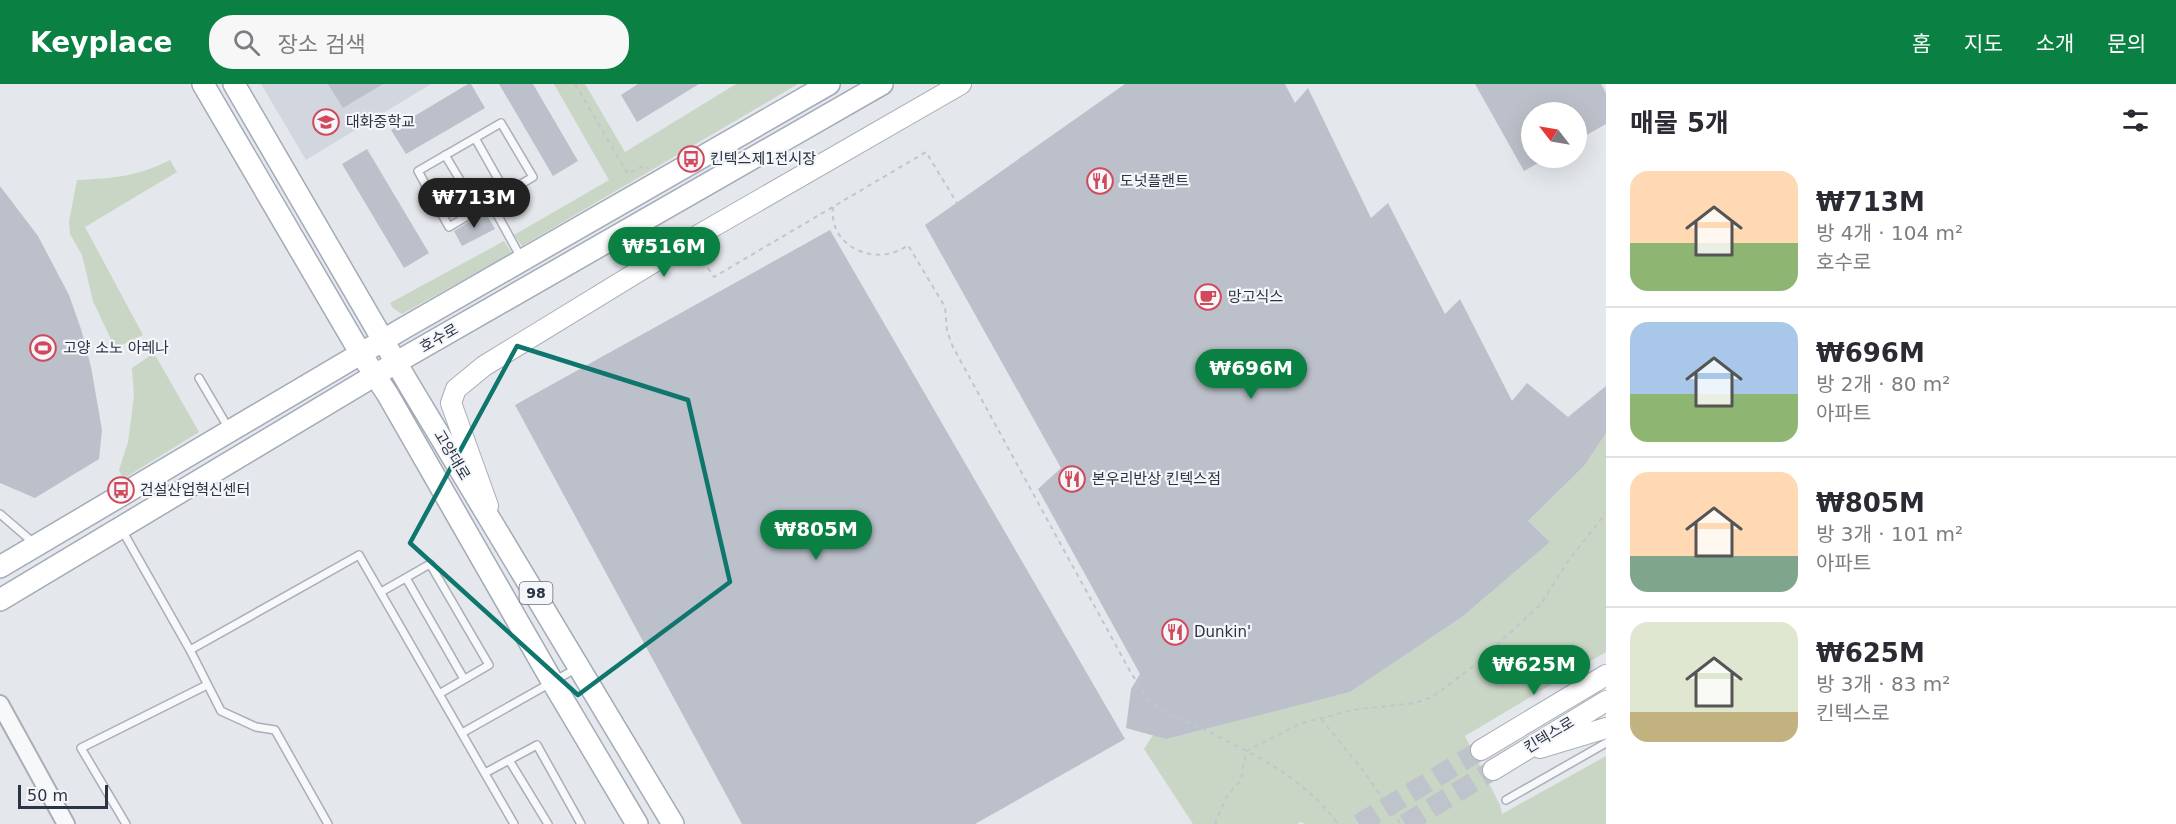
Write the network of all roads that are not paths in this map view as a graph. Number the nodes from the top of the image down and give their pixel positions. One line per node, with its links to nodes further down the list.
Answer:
1 (203, 84): 13 (main road, 고양대로 / 98)
2 (234, 84): 12 (main road, 고양대로 / 98)
3 (829, 84): 11 (main road, 호수로)
4 (882, 84): 14 (main road, 호수로)
5 (961, 84): 19 (main road)
6 (475, 138): 7 (lane); 8 (lane); 8 (lane)
7 (445, 155): 10 (lane); 10 (lane)
8 (506, 194): 9 (lane)
9 (491, 202): 10 (lane); 11 (lane)
10 (478, 210)
11 (522, 260): 12 (main road, 호수로)
12 (384, 340): 13 (main road, 호수로); 14 (main road, 고양대로 / 98)
13 (361, 354): 15 (main road, 고양대로 / 98); 17 (main road, 호수로)
14 (397, 362): 15 (main road, 호수로); 19 (main road, 고양대로 / 98)
15 (376, 375): 20 (main road, 호수로); 30 (main road, 고양대로 / 98)
16 (199, 378): 17 (lane)
17 (230, 431): 21 (main road, 호수로)
18 (0, 514): 21 (lane)
19 (495, 525): 27 (main road, 고양대로 / 98)
20 (121, 528): 25 (main road, 호수로); 26 (lane)
21 (36, 545): 22 (main road, 호수로)
22 (0, 567)
23 (406, 578): 24 (lane); 29 (lane); 29 (lane)
24 (381, 592): 26 (lane); 32 (lane)
25 (0, 600)
26 (190, 650): 31 (lane)
27 (580, 666): 30 (lane); 51 (main road, 고양대로 / 98)
28 (1606, 675): 38 (main road, 킨텍스로)
29 (464, 679): 32 (lane)
30 (552, 681): 36 (lane); 50 (main road, 고양대로 / 98)
31 (207, 685): 45 (lane); 46 (lane)
32 (439, 694): 36 (lane)
33 (1606, 701): 39 (main road, 킨텍스로)
34 (0, 704): 44 (street)
35 (1606, 728): 39 (main road)
36 (462, 734): 42 (lane)
37 (1606, 743): 43 (lane)
38 (1480, 750)
39 (1514, 756): 41 (main road, 킨텍스로)
40 (509, 760): 42 (lane); 48 (lane); 49 (lane)
41 (1492, 770)
42 (485, 773): 47 (lane)
43 (1506, 800)
44 (66, 824)
45 (126, 824)
46 (328, 824)
47 (514, 824)
48 (548, 824)
49 (581, 824)
50 (637, 824)
51 (673, 824)

